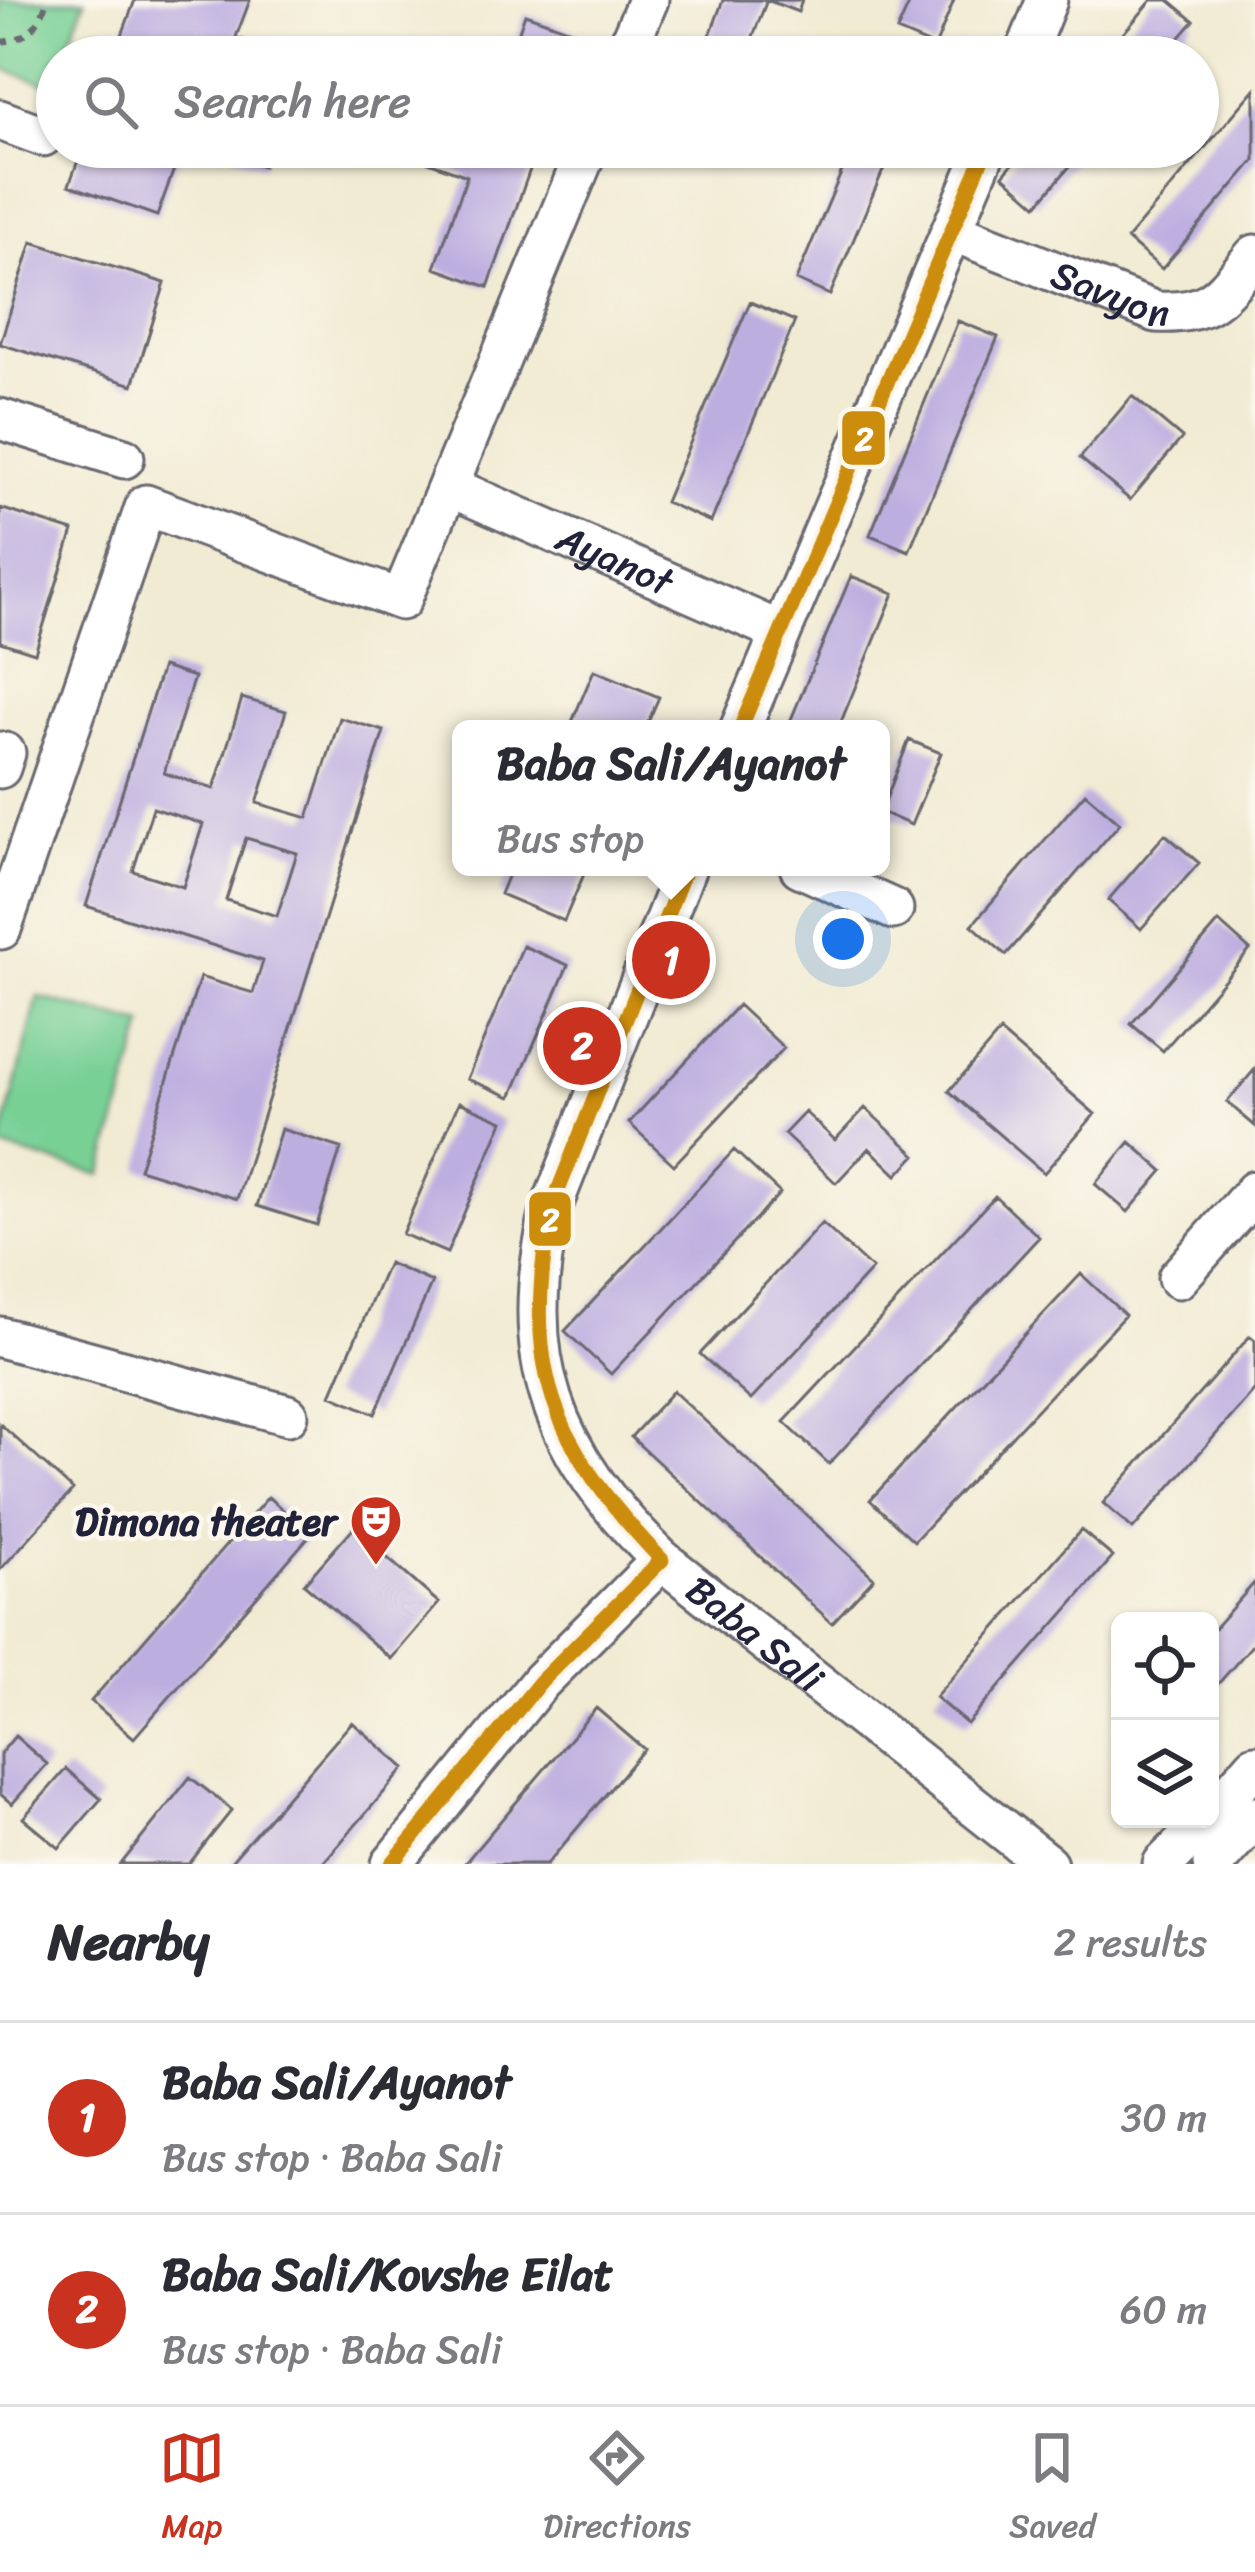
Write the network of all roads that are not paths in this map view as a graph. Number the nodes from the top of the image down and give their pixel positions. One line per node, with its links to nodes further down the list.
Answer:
1 (648, 0): 3 (street)
2 (1047, 0): 4 (street)
3 (633, 36)
4 (1032, 36)
5 (0, 120): 6 (street)
6 (36, 133)
7 (580, 168): 13 (street)
8 (978, 168): 9 (street)
9 (952, 231): 10 (street, Savyon); 14 (street)
10 (1255, 255)
11 (0, 419): 12 (street)
12 (124, 458)
13 (450, 488): 14 (street, Ayanot); 21 (street)
14 (779, 631): 15 (street)
15 (744, 720)
16 (0, 752): 17 (street)
17 (0, 768)
18 (682, 876): 26 (street, Baba Sali)
19 (820, 876): 20 (street)
20 (893, 909)
21 (1, 929)
22 (1255, 1191): 23 (street)
23 (1178, 1278)
24 (0, 1336): 25 (street)
25 (288, 1414)
26 (662, 1559): 31 (street); 32 (street); 33 (street, Baba Sali)
27 (1255, 1766): 28 (street)
28 (1219, 1807)
29 (1255, 1817): 35 (street)
30 (1199, 1828): 34 (street)
31 (392, 1864)
32 (426, 1864)
33 (1047, 1864)
34 (1163, 1864)
35 (1214, 1864)

